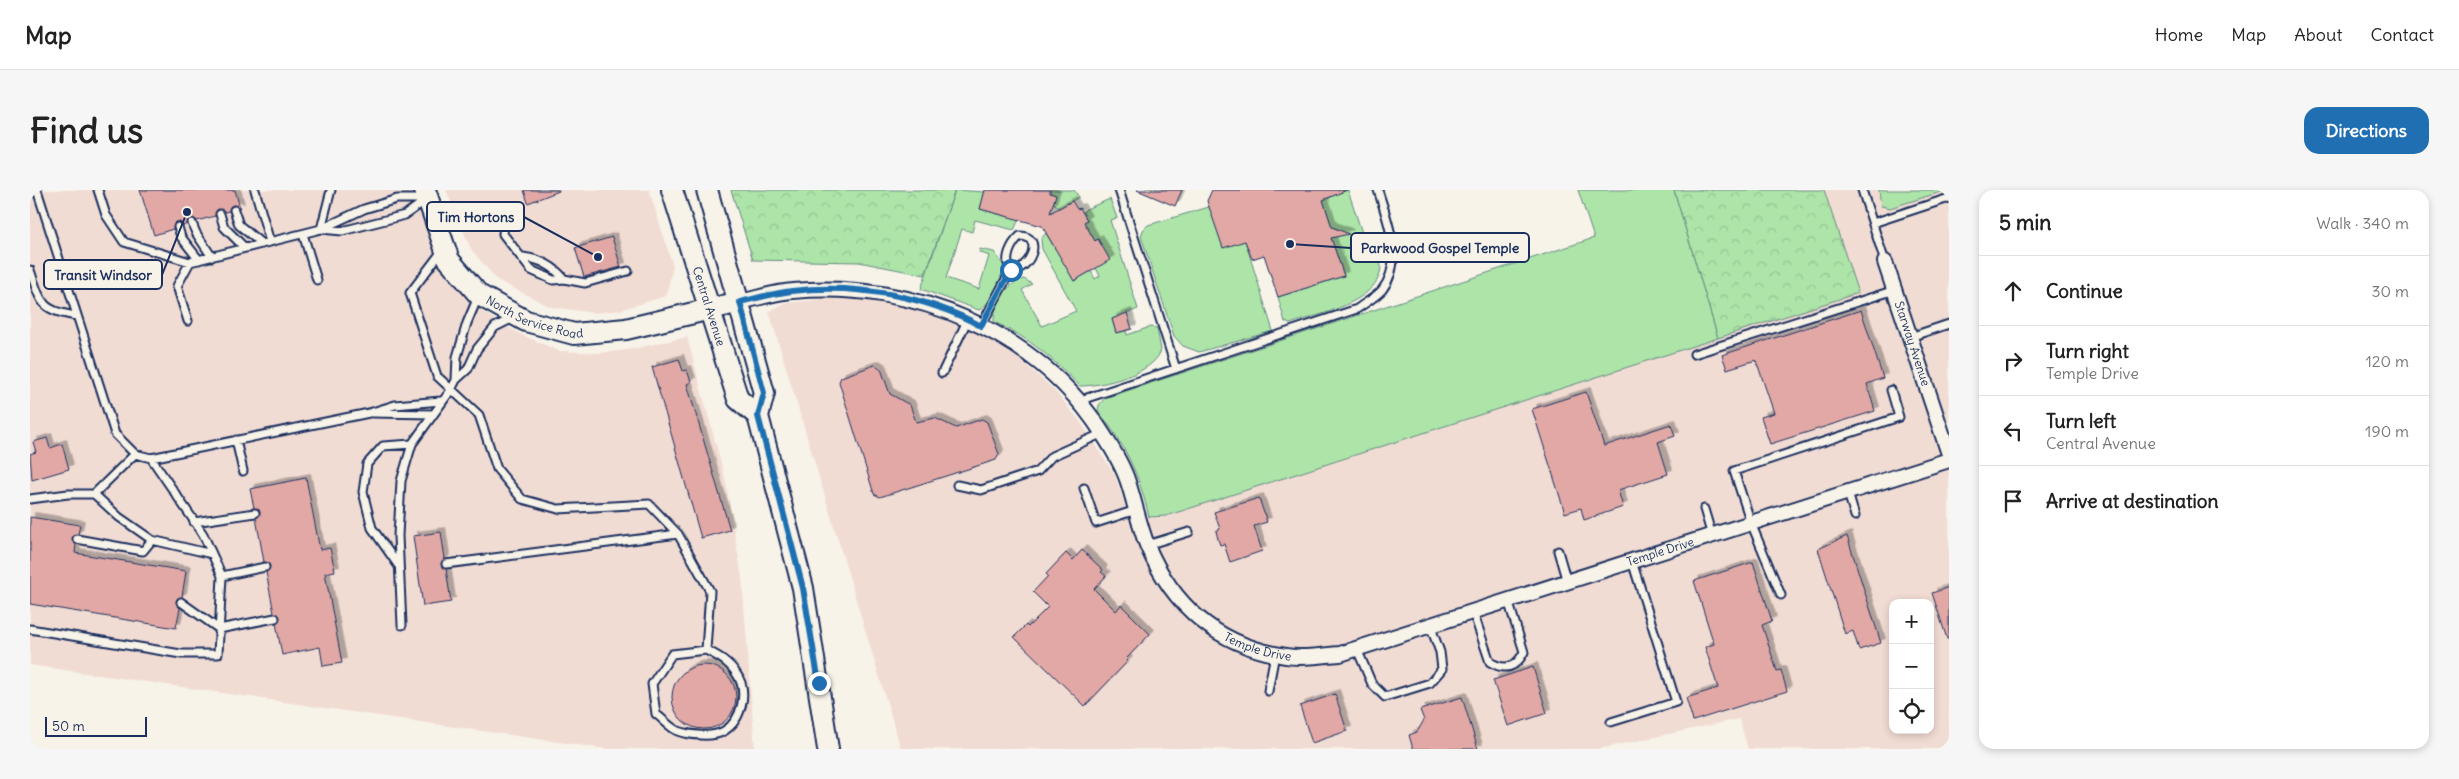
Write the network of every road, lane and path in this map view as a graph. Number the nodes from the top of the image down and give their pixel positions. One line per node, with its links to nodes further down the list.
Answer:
1 (37, 190): 38 (lane)
2 (98, 190): 27 (lane)
3 (255, 190): 20 (lane)
4 (331, 190): 18 (lane)
5 (672, 190): 37 (street, Central Avenue)
6 (707, 190): 36 (street)
7 (1120, 190): 46 (lane)
8 (1378, 190): 46 (lane)
9 (1862, 190): 16 (lane)
10 (426, 194): 18 (lane); 18 (lane); 23 (street, North Service Road)
11 (1949, 198): 16 (lane)
12 (234, 210): 21 (lane)
13 (220, 214): 22 (lane)
14 (512, 217): 25 (lane)
15 (192, 223): 24 (lane)
16 (1872, 223): 28 (lane)
17 (178, 227): 26 (lane)
18 (321, 229): 19 (lane)
19 (303, 234): 20 (lane); 33 (lane)
20 (270, 242): 21 (lane)
21 (262, 244): 22 (lane)
22 (245, 248): 24 (lane)
23 (444, 249): 35 (street, North Service Road); 49 (lane)
24 (212, 257): 26 (lane)
25 (522, 257): 32 (lane); 32 (lane)
26 (199, 260): 27 (lane)
27 (190, 262): 41 (lane)
28 (1885, 262): 34 (street, Starway Avenue)
29 (30, 270): 38 (lane)
30 (1011, 270): 30 (lane); 43 (lane)
31 (628, 271): 32 (lane)
32 (564, 279)
33 (317, 280)
34 (1895, 290): 44 (street, Starway Avenue); 45 (lane)
35 (479, 295): 39 (street, North Service Road); 48 (lane)
36 (740, 302): 37 (street, Temple Drive); 40 (street, Temple Drive); 55 (street)
37 (710, 310): 39 (street, North Service Road); 55 (street, Central Avenue)
38 (78, 316): 59 (lane)
39 (517, 316): 48 (lane)
40 (968, 319): 43 (street, Temple Drive); 47 (lane)
41 (188, 321)
42 (1949, 324): 44 (lane)
43 (981, 326): 52 (street, Temple Drive)
44 (1910, 337): 60 (street, Starway Avenue)
45 (1694, 354)
46 (1176, 369): 52 (lane)
47 (942, 373)
48 (456, 380): 49 (lane)
49 (451, 390): 51 (lane); 76 (lane)
50 (1891, 390): 74 (lane)
51 (441, 401): 53 (lane); 54 (lane)
52 (1078, 401): 56 (street, Temple Drive)
53 (369, 413): 54 (lane); 57 (lane)
54 (433, 414): 58 (lane)
55 (758, 416): 103 (street)
56 (1103, 433): 64 (lane); 70 (street, Temple Drive)
57 (236, 440): 61 (lane); 63 (lane)
58 (412, 444): 85 (lane); 85 (lane)
59 (135, 454): 61 (lane); 67 (lane)
60 (1949, 454)
61 (151, 458): 73 (lane)
62 (1949, 460): 66 (street, Temple Drive)
63 (243, 471)
64 (957, 485)
65 (1084, 488): 70 (lane)
66 (1848, 492): 72 (lane); 74 (street, Temple Drive)
67 (94, 494): 68 (lane); 79 (lane)
68 (30, 499)
69 (1704, 509): 77 (lane)
70 (1136, 510): 80 (street, Temple Drive)
71 (255, 513): 73 (lane)
72 (1855, 516)
73 (194, 522): 82 (lane)
74 (1751, 523): 77 (street, Temple Drive); 89 (lane)
75 (1189, 532): 80 (lane)
76 (678, 534): 84 (lane); 99 (lane)
77 (1712, 536): 83 (street, Temple Drive)
78 (77, 540): 79 (lane)
79 (152, 540): 82 (lane)
80 (1147, 545): 100 (street, Temple Drive)
81 (1558, 551): 88 (lane)
82 (212, 554): 87 (lane)
83 (1632, 561): 88 (street, Temple Drive); 102 (lane)
84 (446, 564)
85 (399, 566): 94 (lane)
86 (265, 567): 87 (lane)
87 (222, 576): 97 (lane)
88 (1567, 582): 90 (street, Temple Drive)
89 (1781, 595)
90 (1508, 600): 92 (street, Temple Drive); 92 (lane)
91 (181, 602): 97 (lane)
92 (1473, 612): 95 (street, Temple Drive)
93 (275, 618): 97 (lane)
94 (402, 625)
95 (1430, 625): 98 (street, Temple Drive); 98 (lane)
96 (30, 628): 97 (lane)
97 (219, 629)
98 (1357, 649): 100 (street, Temple Drive)
99 (706, 650): 99 (lane)
100 (1274, 654): 101 (lane)
101 (1268, 691)
102 (1611, 722)
103 (828, 749)

